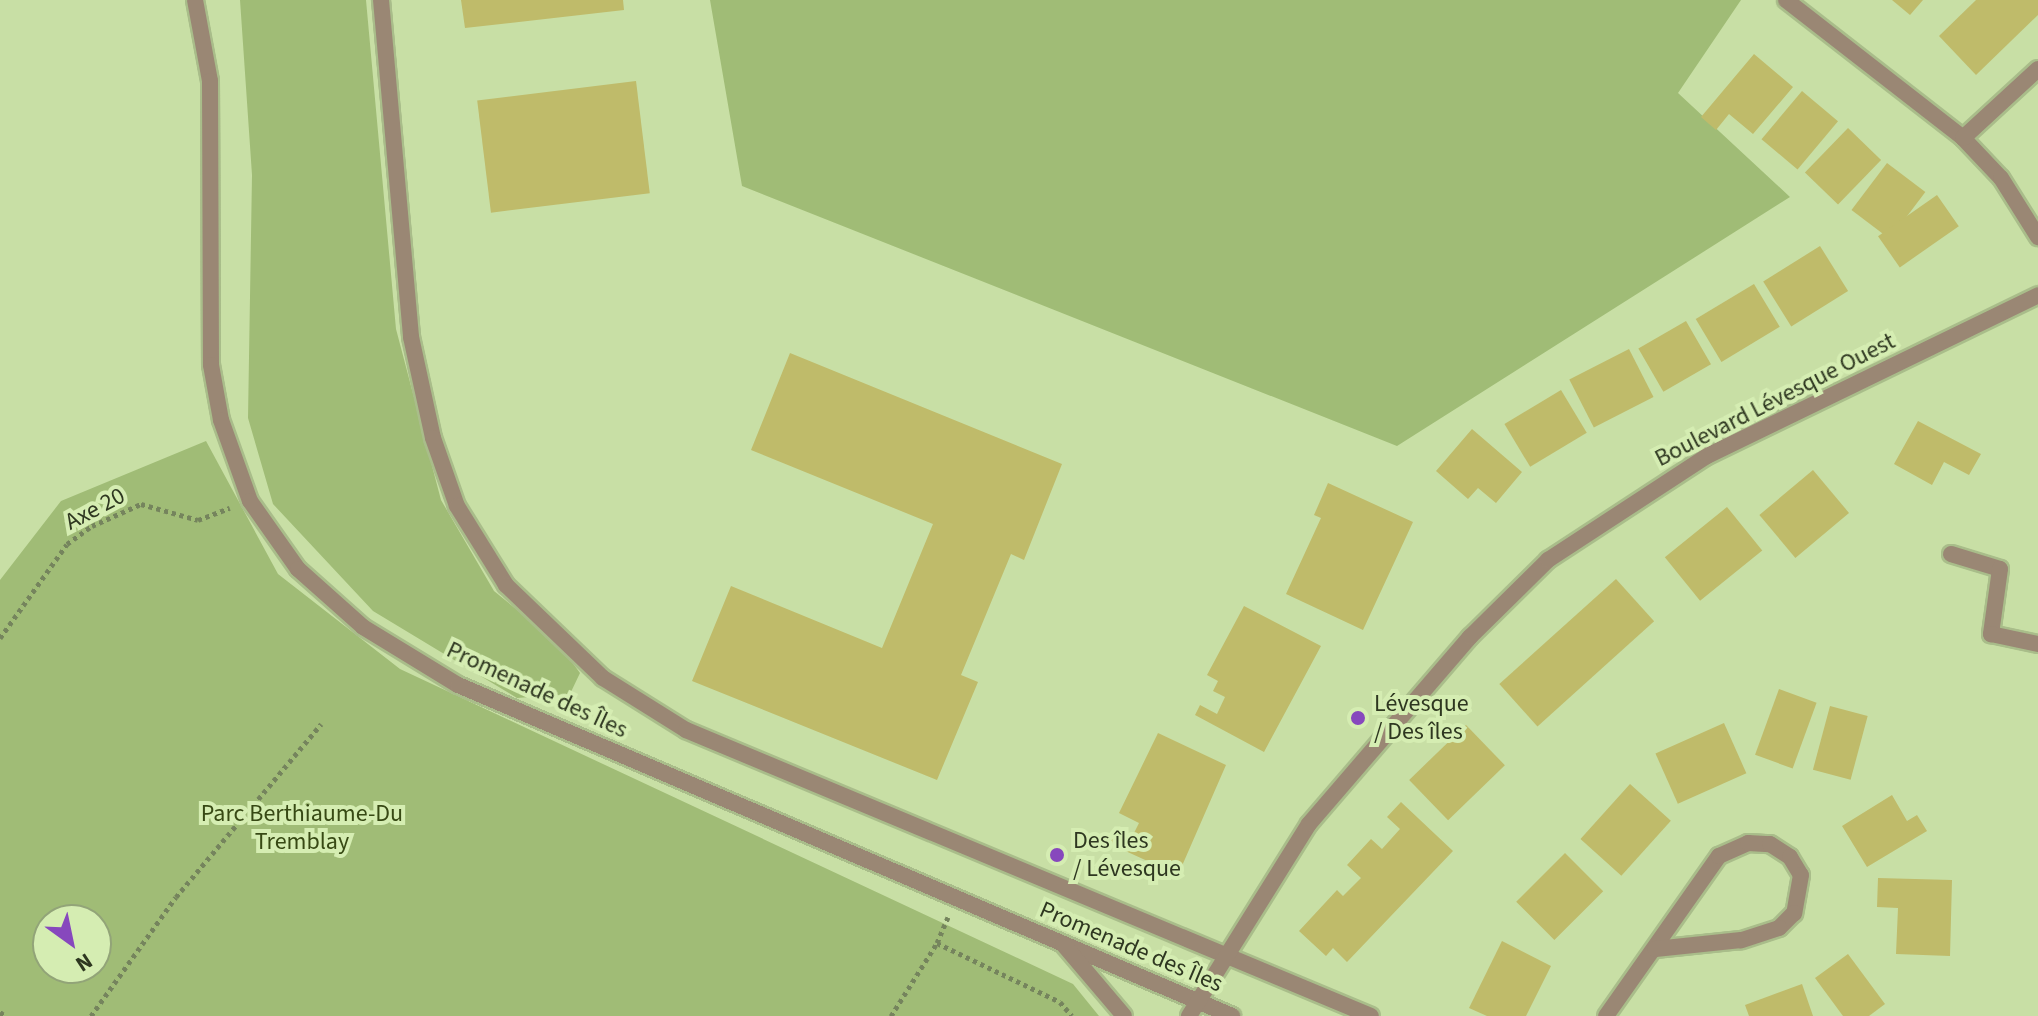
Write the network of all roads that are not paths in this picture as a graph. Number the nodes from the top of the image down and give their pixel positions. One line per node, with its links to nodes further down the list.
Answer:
1 (195, 0): 10 (street, Promenade des Îles)
2 (381, 0): 12 (street, Promenade des Îles)
3 (1786, 0): 5 (street)
4 (2038, 69): 5 (street)
5 (1963, 138): 6 (street)
6 (2038, 237)
7 (2038, 295): 12 (street, Boulevard Lévesque Ouest)
8 (1951, 554): 9 (street)
9 (2038, 644)
10 (1063, 944): 13 (street, Promenade des Îles); 14 (street)
11 (1655, 949): 11 (street); 17 (street)
12 (1223, 958): 13 (street, Boulevard Lévesque Ouest); 16 (street, Promenade des Îles)
13 (1193, 1009): 15 (street, Promenade des Îles)
14 (1124, 1016)
15 (1232, 1016)
16 (1371, 1016)
17 (1606, 1016)

